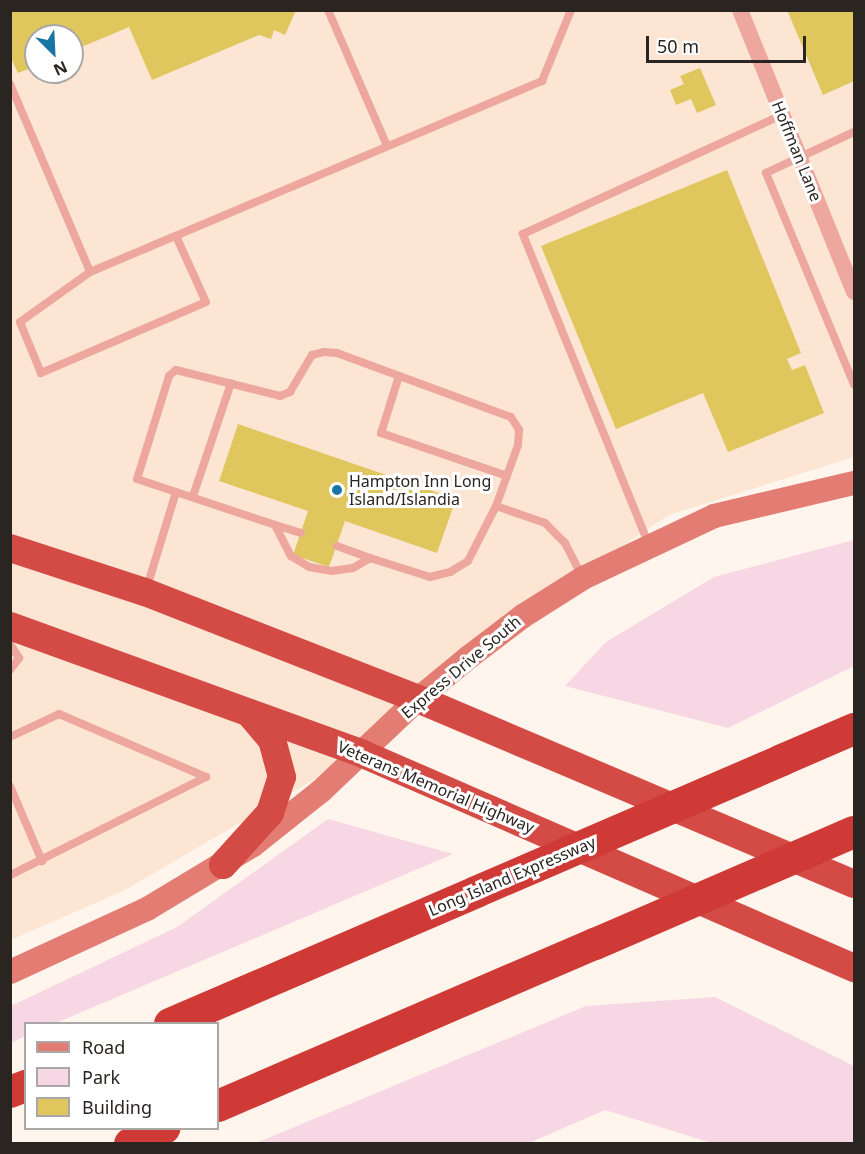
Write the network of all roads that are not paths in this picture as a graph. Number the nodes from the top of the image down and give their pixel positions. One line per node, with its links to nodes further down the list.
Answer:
1 (328, 10): 7 (lane)
2 (571, 10): 7 (lane)
3 (740, 10): 5 (street, Hoffman Lane)
4 (10, 84): 10 (lane)
5 (782, 115): 8 (street, Hoffman Lane); 23 (lane)
6 (855, 132): 8 (lane)
7 (387, 146): 9 (lane)
8 (800, 159): 11 (street, Hoffman Lane); 14 (lane)
9 (176, 236): 10 (lane); 10 (lane)
10 (90, 272)
11 (855, 292)
12 (399, 376): 13 (lane); 15 (lane); 15 (lane)
13 (231, 384): 17 (lane); 18 (lane)
14 (855, 384)
15 (507, 476): 19 (lane)
16 (855, 483): 23 (main road, Express Drive South)
17 (176, 492): 18 (lane); 27 (lane)
18 (193, 496): 20 (lane)
19 (496, 506): 25 (lane); 26 (lane)
20 (275, 525): 21 (lane); 25 (lane)
21 (301, 533)
22 (337, 546): 25 (lane)
23 (650, 547): 26 (main road, Express Drive South)
24 (10, 548): 27 (highway)
25 (370, 558)
26 (583, 578): 30 (main road, Express Drive South)
27 (145, 592): 30 (highway)
28 (13, 636): 29 (lane); 31 (highway, Veterans Memorial Highway)
29 (10, 670)
30 (418, 699): 34 (main road, Express Drive South); 41 (highway)
31 (249, 713): 34 (highway, Veterans Memorial Highway); 39 (highway)
32 (855, 729): 44 (highway, Long Island Expressway, bridge)
33 (10, 737): 38 (lane)
34 (363, 754): 39 (main road, Express Drive South); 42 (highway, Veterans Memorial Highway)
35 (10, 786): 36 (lane)
36 (14, 802): 38 (lane)
37 (855, 832): 45 (highway, bridge)
38 (42, 861): 40 (lane)
39 (222, 865): 43 (main road, Express Drive South)
40 (10, 875)
41 (855, 884)
42 (855, 968)
43 (10, 972)
44 (172, 1022)
45 (219, 1106)
46 (160, 1130): 47 (highway)
47 (130, 1143)

